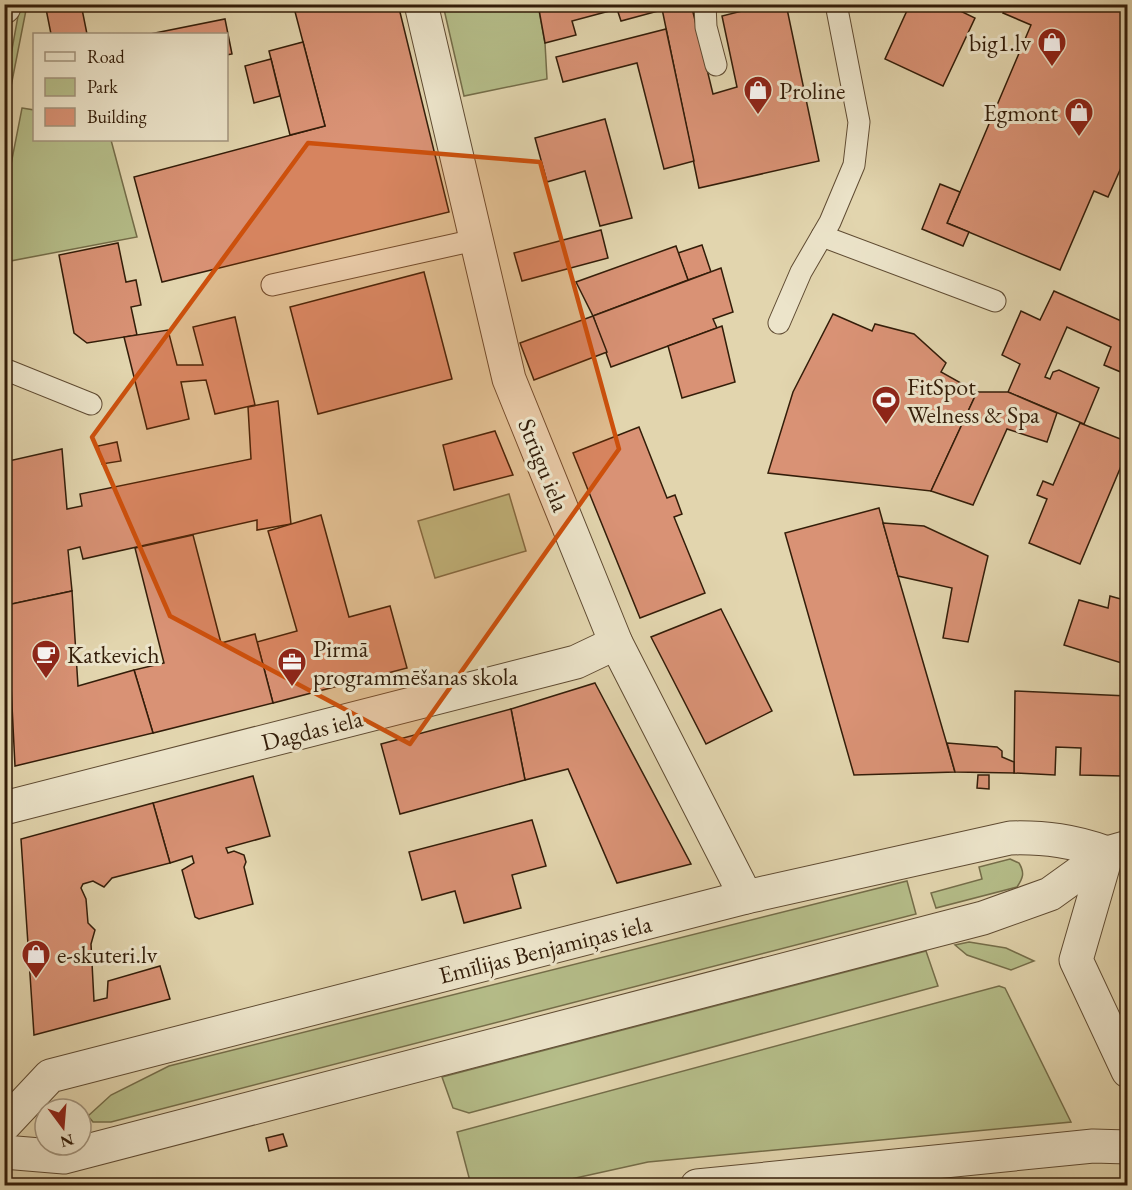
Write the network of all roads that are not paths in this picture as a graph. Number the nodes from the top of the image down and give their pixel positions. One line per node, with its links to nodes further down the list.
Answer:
1 (421, 4): 6 (street, Strūgu iela)
2 (705, 4): 4 (lane)
3 (836, 4): 5 (lane)
4 (717, 65)
5 (822, 236): 8 (lane); 9 (lane)
6 (475, 240): 7 (lane); 12 (street, Strūgu iela)
7 (272, 285)
8 (995, 301)
9 (779, 323)
10 (4, 369): 11 (lane)
11 (92, 404)
12 (616, 643): 13 (street, Dagdas iela); 15 (street, Strūgu iela)
13 (4, 808)
14 (1121, 843): 15 (street, Emīlijas Benjamiņas iela); 16 (street); 19 (street)
15 (746, 897): 17 (street, Emīlijas Benjamiņas iela)
16 (1128, 1071)
17 (4, 1125)
18 (1128, 1147): 20 (street)
19 (4, 1152)
20 (787, 1181): 21 (street)
21 (697, 1185)

